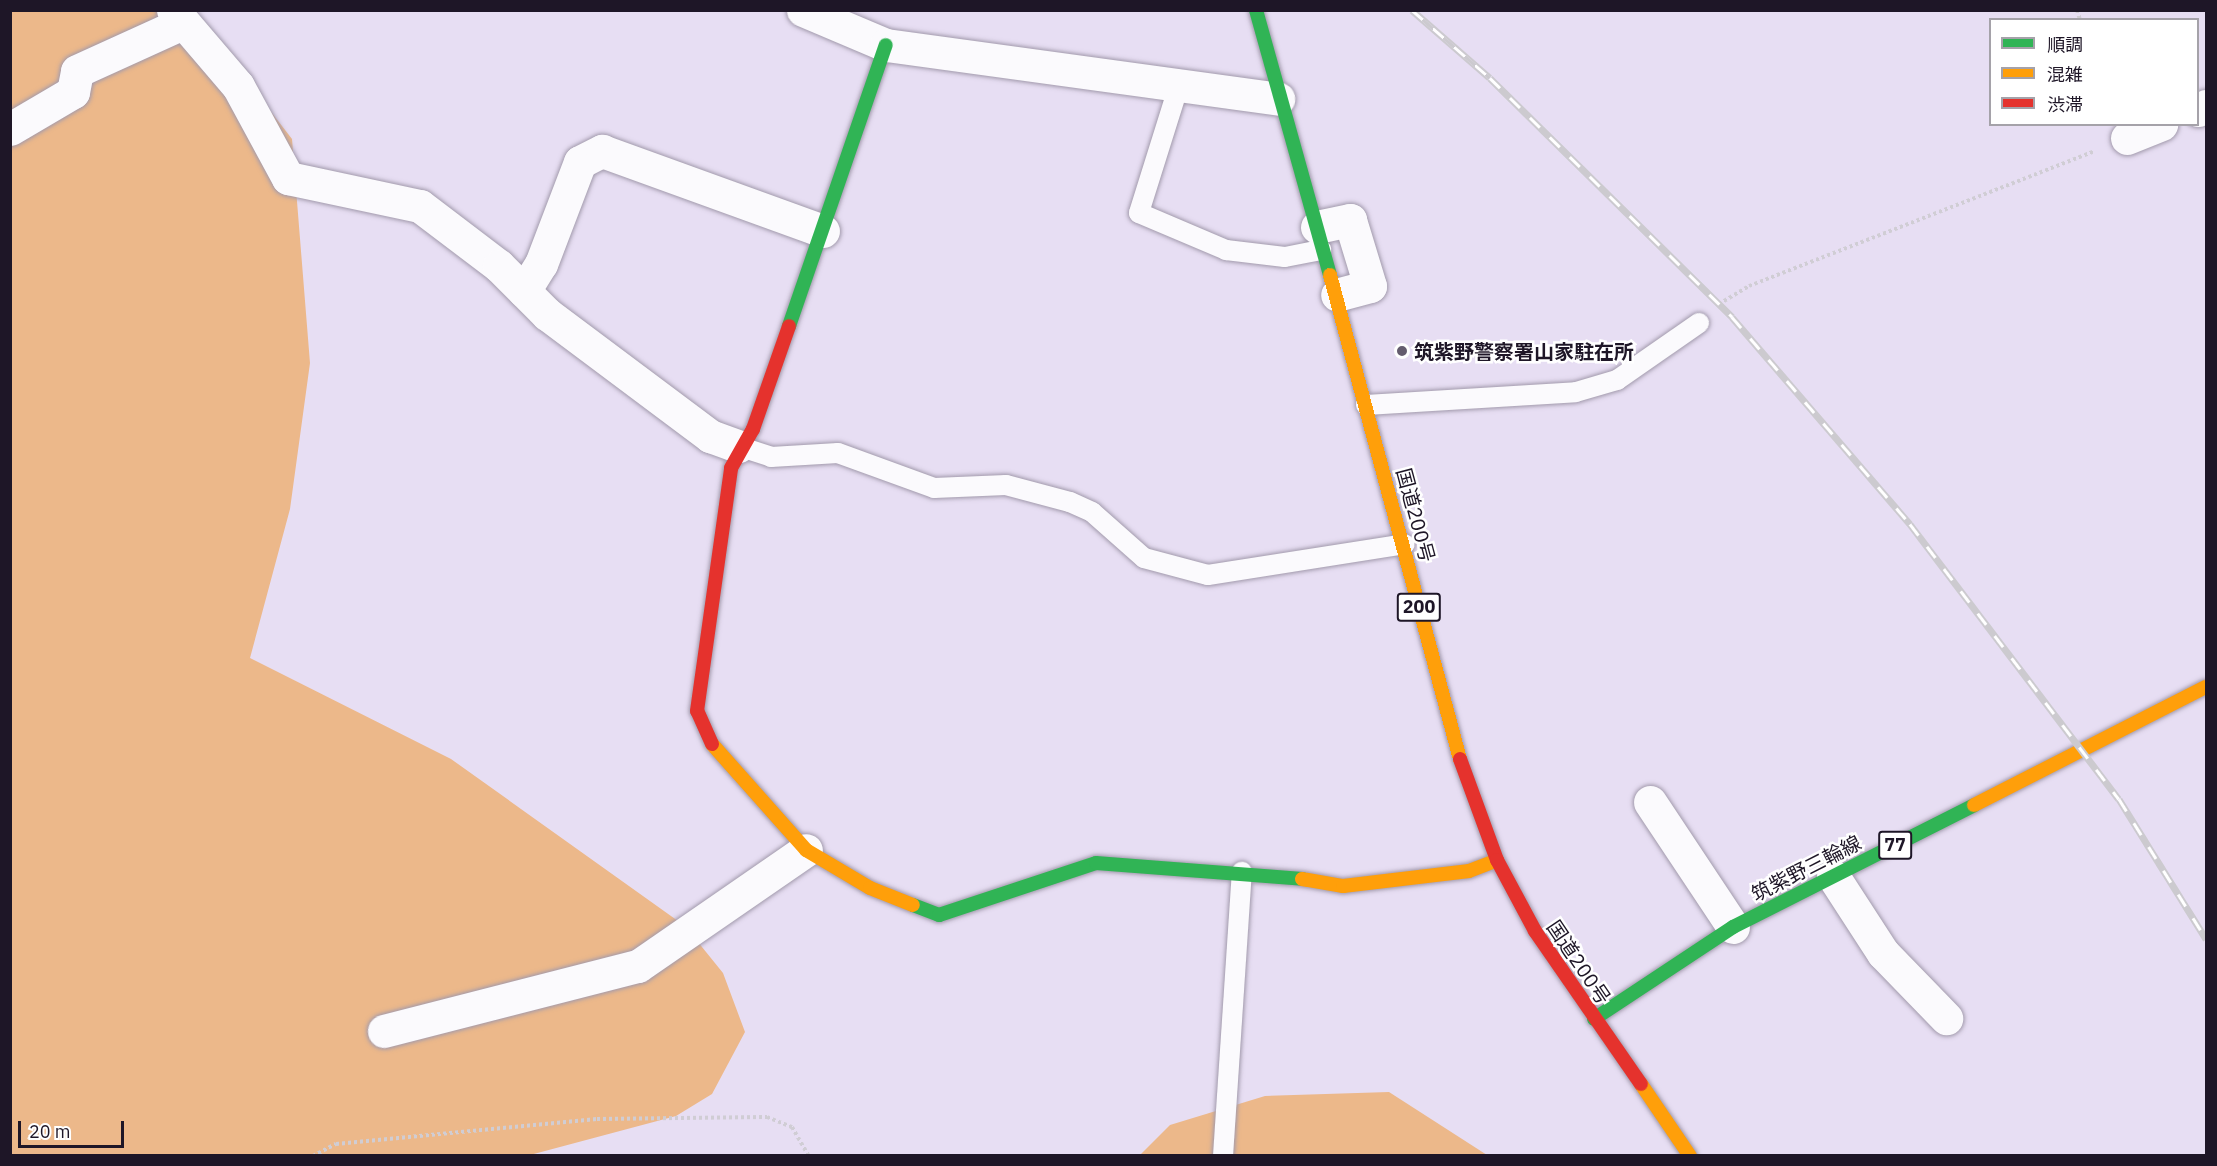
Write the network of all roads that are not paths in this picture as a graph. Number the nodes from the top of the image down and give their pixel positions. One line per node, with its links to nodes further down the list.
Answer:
1 (803, 10): 4 (street)
2 (1256, 10): 6 (main road)
3 (178, 17): 8 (street); 12 (street)
4 (886, 45): 5 (street); 10 (main road)
5 (1179, 85): 6 (street); 11 (lane)
6 (1278, 99): 11 (main road)
7 (2156, 126): 9 (street)
8 (10, 129)
9 (2127, 138)
10 (823, 231): 12 (street); 16 (main road)
11 (1319, 238): 13 (street)
12 (524, 291): 16 (street)
13 (1337, 295): 15 (main road, 国道200号 / 200)
14 (1699, 323): 15 (lane)
15 (1366, 405): 17 (main road, 国道200号 / 200)
16 (738, 446): 17 (lane); 20 (main road)
17 (1405, 544): 21 (main road, 国道200号 / 200)
18 (2206, 687): 23 (main road, 筑紫野三輪線 / 77)
19 (1650, 802): 24 (street)
20 (806, 850): 22 (main road); 27 (street)
21 (1497, 860): 22 (main road); 26 (main road, 国道200号 / 200)
22 (1242, 872): 28 (lane)
23 (1833, 876): 24 (main road, 筑紫野三輪線 / 77); 25 (street)
24 (1733, 927): 26 (main road, 筑紫野三輪線 / 77)
25 (1946, 1018)
26 (1594, 1019): 29 (main road, 国道200号 / 200)
27 (384, 1031)
28 (1223, 1155)
29 (1690, 1155)

